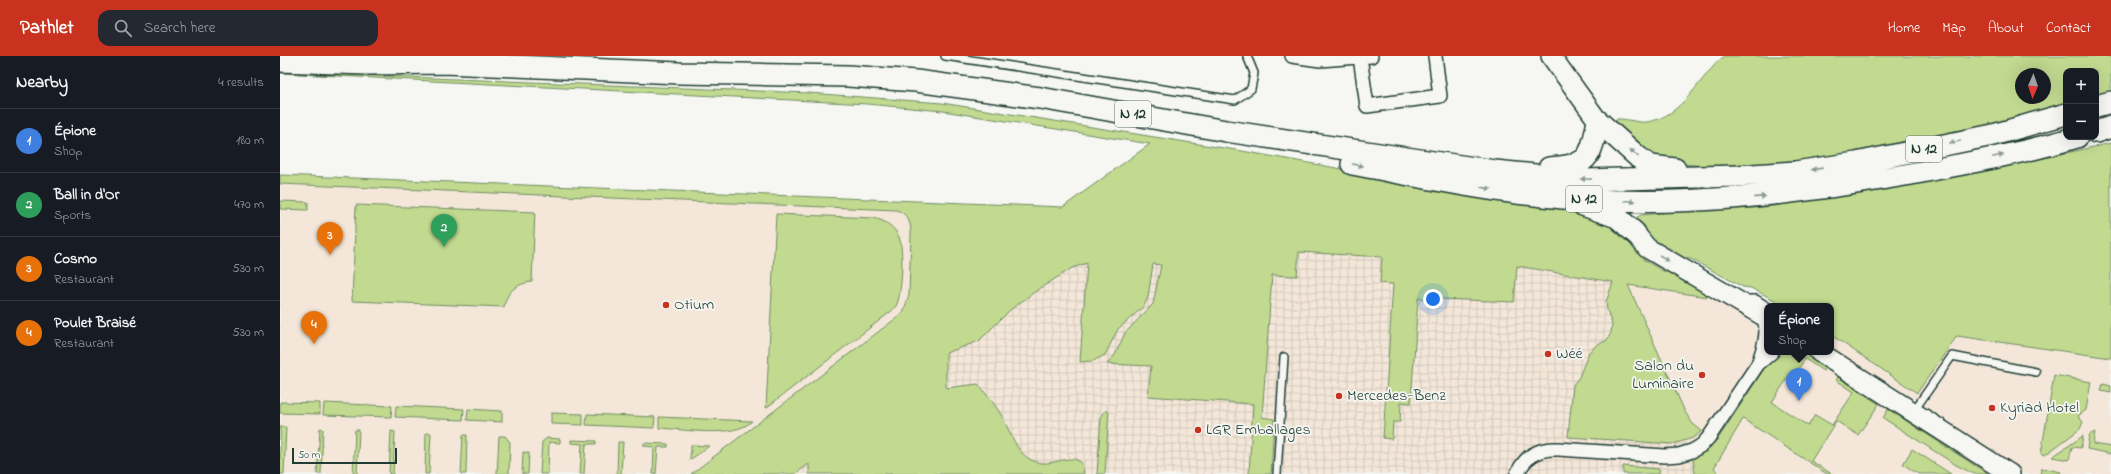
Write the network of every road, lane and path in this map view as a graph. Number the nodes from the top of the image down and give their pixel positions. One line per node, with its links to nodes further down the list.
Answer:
1 (380, 56): 9 (main road, N 12)
2 (945, 56): 3 (lane)
3 (1247, 56)
4 (1292, 56): 7 (street)
5 (1435, 56): 7 (street)
6 (1551, 56): 13 (street)
7 (1366, 57)
8 (280, 61): 9 (main road, N 12)
9 (444, 63): 15 (main road, N 12)
10 (2111, 102): 11 (main road)
11 (2099, 105)
12 (2063, 115): 19 (main road, N 12, one-way to 19)
13 (1598, 121): 18 (main road, N 12); 19 (main road, N 12, one-way to 13)
14 (2111, 127): 16 (main road)
15 (1226, 131): 18 (main road, N 12); 20 (main road, N 12, one-way to 20)
16 (2099, 131)
17 (2067, 140): 20 (main road, N 12, one-way to 17)
18 (1413, 159): 19 (main road, N 12, one-way to 18)
19 (1737, 176)
20 (1564, 198): 21 (main road, N 12)
21 (1635, 233): 22 (street, one-way to 22)
22 (1764, 312)
23 (1764, 344): 27 (street)
24 (1768, 355): 27 (street)
25 (1824, 355): 29 (street)
26 (1284, 357): 30 (lane)
27 (1758, 364): 31 (street)
28 (2036, 372): 29 (lane)
29 (1913, 412): 32 (street)
30 (1277, 474)
31 (1517, 474)
32 (2010, 474)

